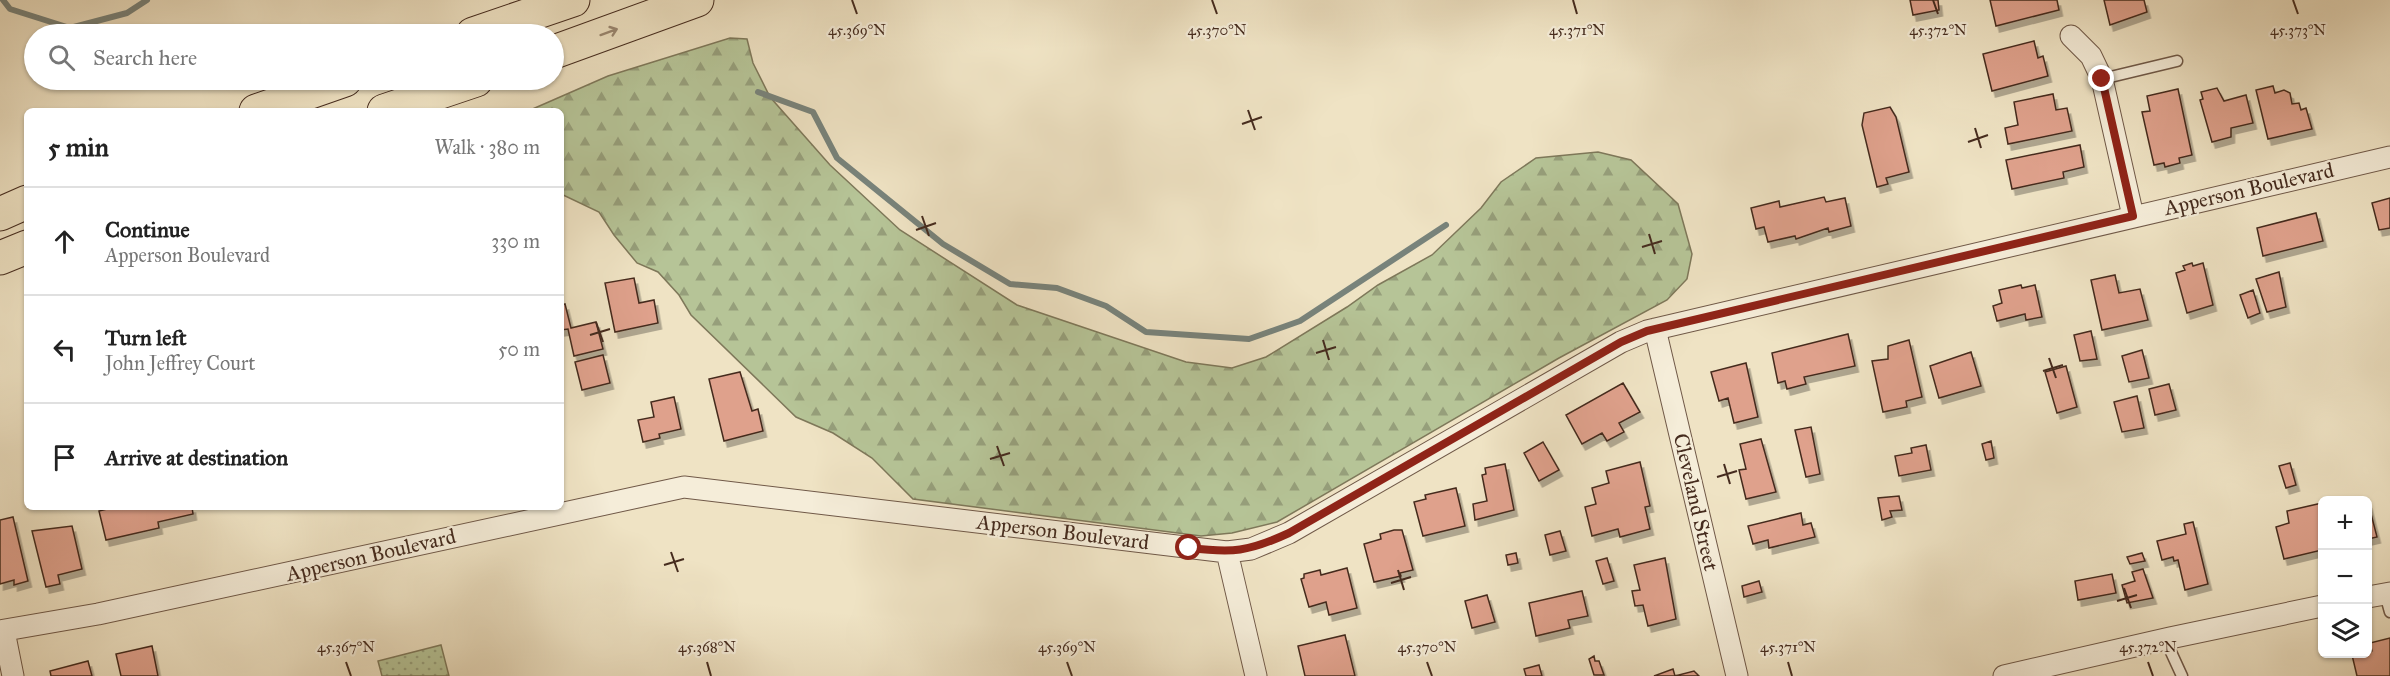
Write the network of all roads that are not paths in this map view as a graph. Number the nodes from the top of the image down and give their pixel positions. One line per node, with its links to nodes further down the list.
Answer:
1 (573, 0): 3 (highway)
2 (697, 0): 5 (highway, one-way to 2)
3 (502, 24)
4 (2071, 36): 7 (street)
5 (564, 48)
6 (2177, 61): 7 (lane)
7 (2102, 79): 15 (street)
8 (316, 90): 10 (highway)
9 (446, 90): 11 (highway)
10 (265, 108)
11 (393, 108)
12 (2390, 157): 15 (street, Apperson Boulevard)
13 (24, 203): 14 (highway)
14 (0, 214)
15 (2133, 216): 18 (street, Apperson Boulevard)
16 (24, 248): 17 (highway)
17 (0, 258)
18 (1655, 329): 19 (street, Apperson Boulevard); 25 (street, Cleveland Street)
19 (1227, 552): 21 (street, Apperson Boulevard); 24 (street)
20 (2318, 607): 22 (street)
21 (2, 631): 23 (street)
22 (2165, 639): 26 (street); 27 (lane)
23 (13, 676)
24 (1256, 676)
25 (1737, 676)
26 (2004, 676)
27 (2182, 676)

